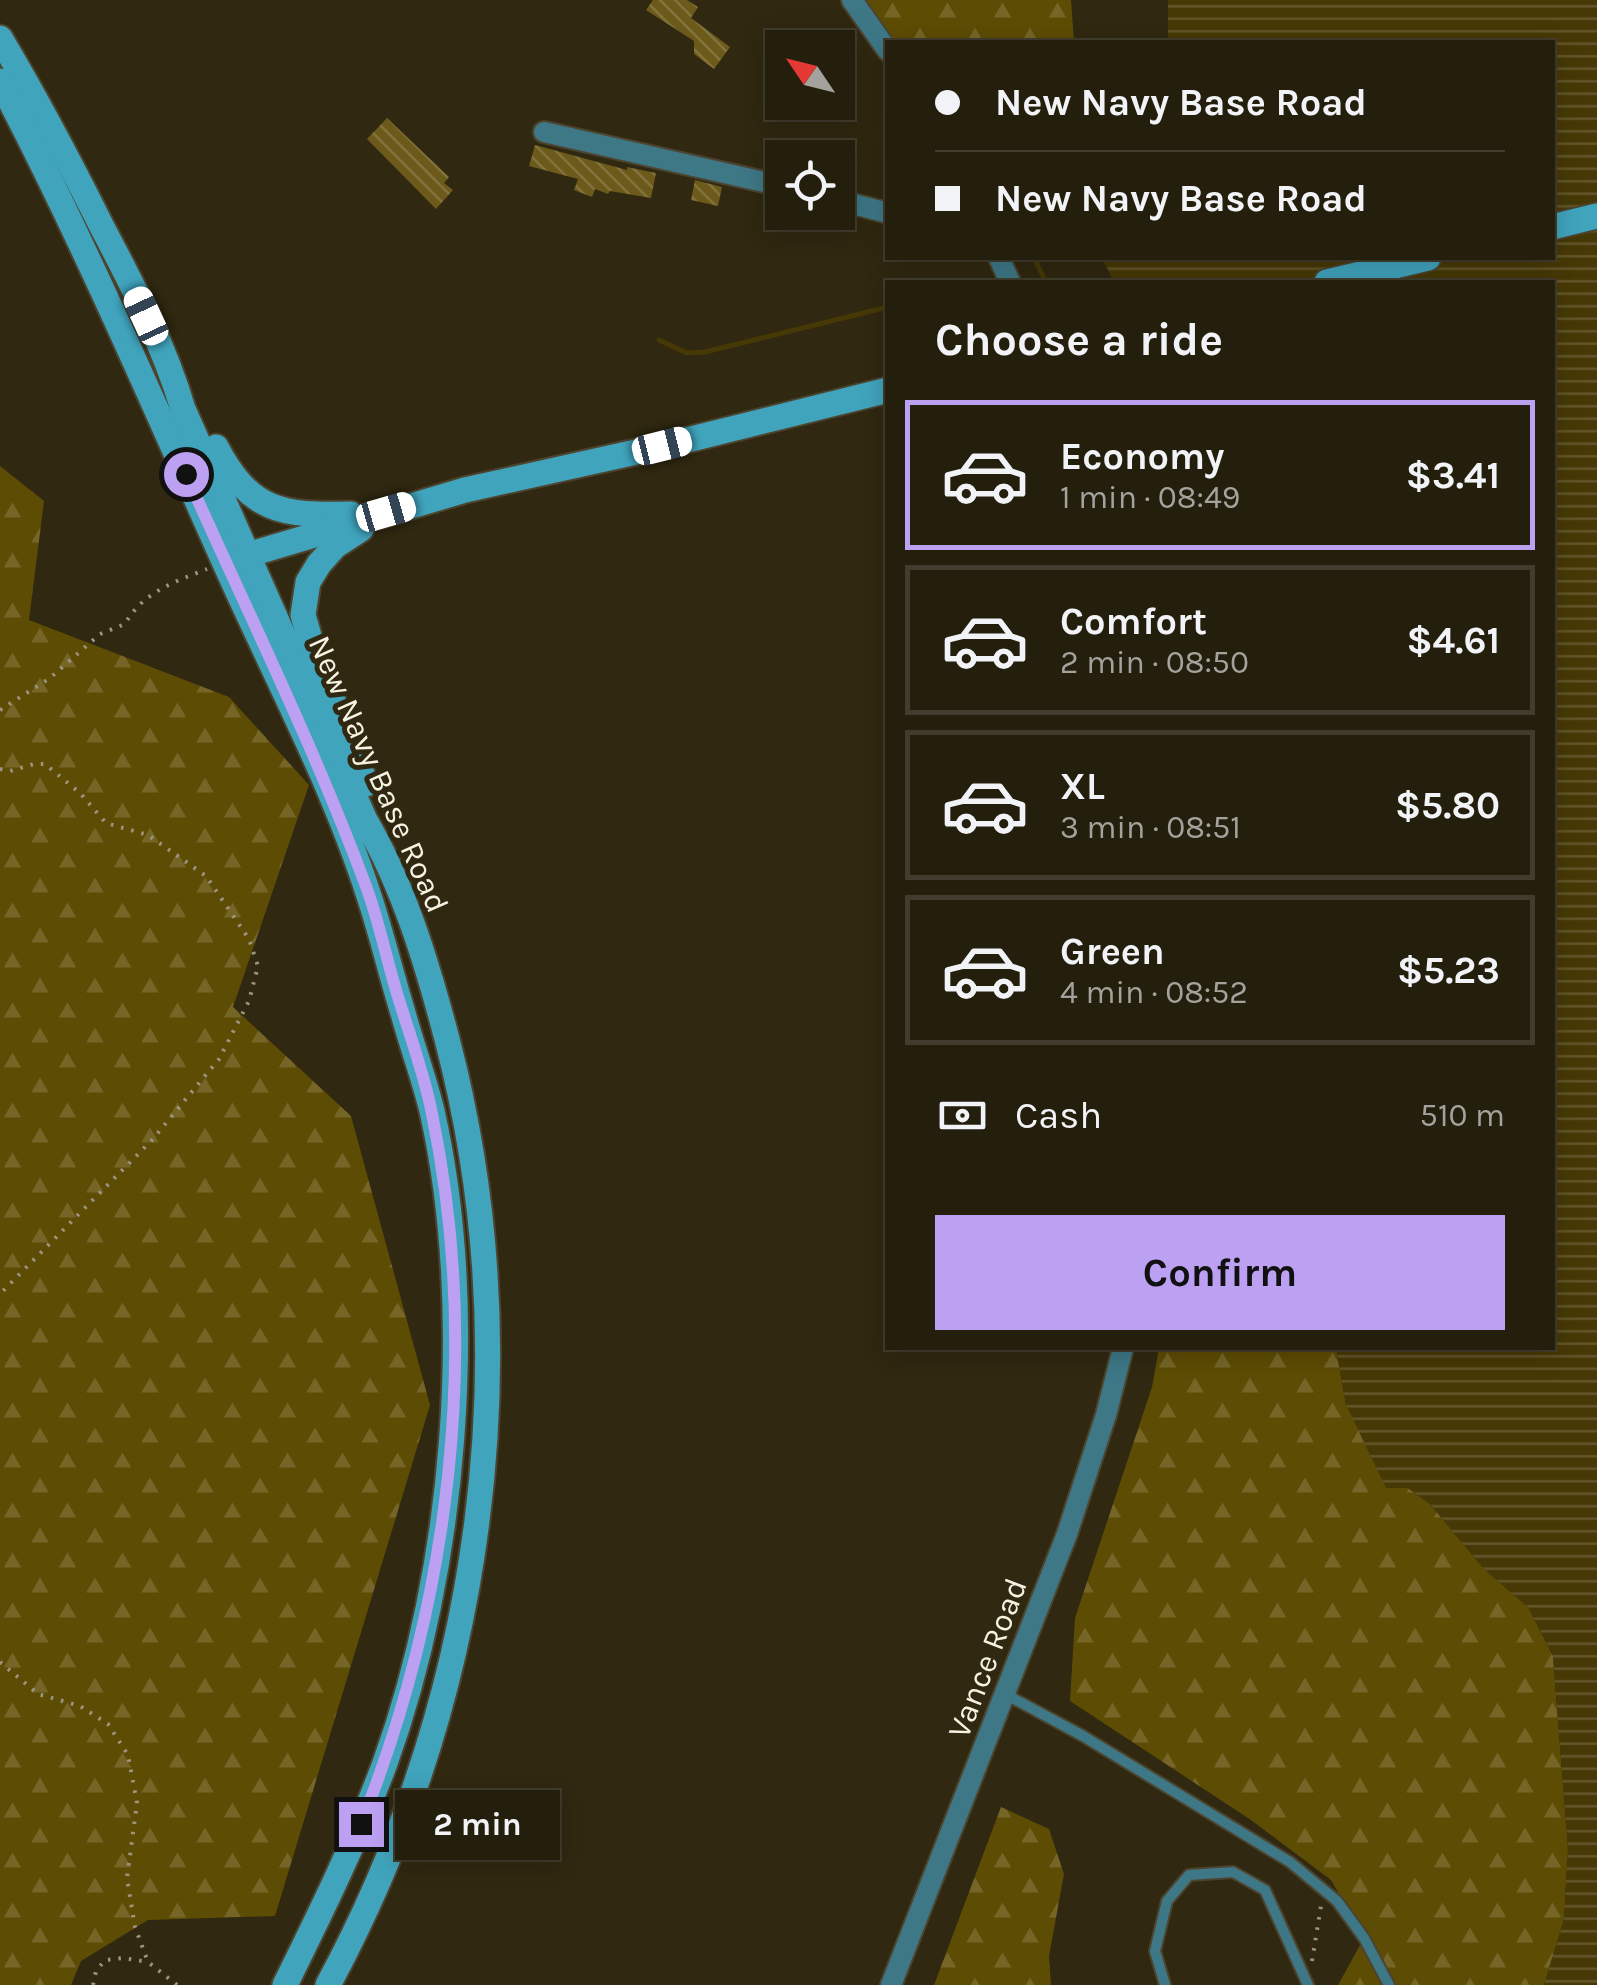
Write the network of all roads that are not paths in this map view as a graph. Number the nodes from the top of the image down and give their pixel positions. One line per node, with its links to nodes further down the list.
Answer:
1 (852, 0): 3 (street)
2 (0, 38): 13 (main road, New Navy Base Road)
3 (885, 47)
4 (0, 81): 16 (main road, New Navy Base Road)
5 (544, 132): 6 (street)
6 (765, 182)
7 (855, 204): 8 (street)
8 (885, 212)
9 (1597, 216): 10 (main road)
10 (1555, 225)
11 (1420, 260): 12 (main road)
12 (1335, 280)
13 (172, 371): 15 (main road); 16 (main road, New Navy Base Road)
14 (885, 391): 15 (main road)
15 (386, 512): 16 (main road); 17 (main road)
16 (236, 559): 17 (main road, New Navy Base Road); 20 (main road, New Navy Base Road)
17 (388, 860): 21 (main road, New Navy Base Road)
18 (1122, 1350): 19 (street, Vance Road)
19 (1005, 1694): 22 (street, Vance Road); 25 (lane)
20 (285, 1985)
21 (328, 1985)
22 (891, 1985)
23 (1165, 1985): 24 (lane)
24 (1308, 1985)
25 (1389, 1985)

